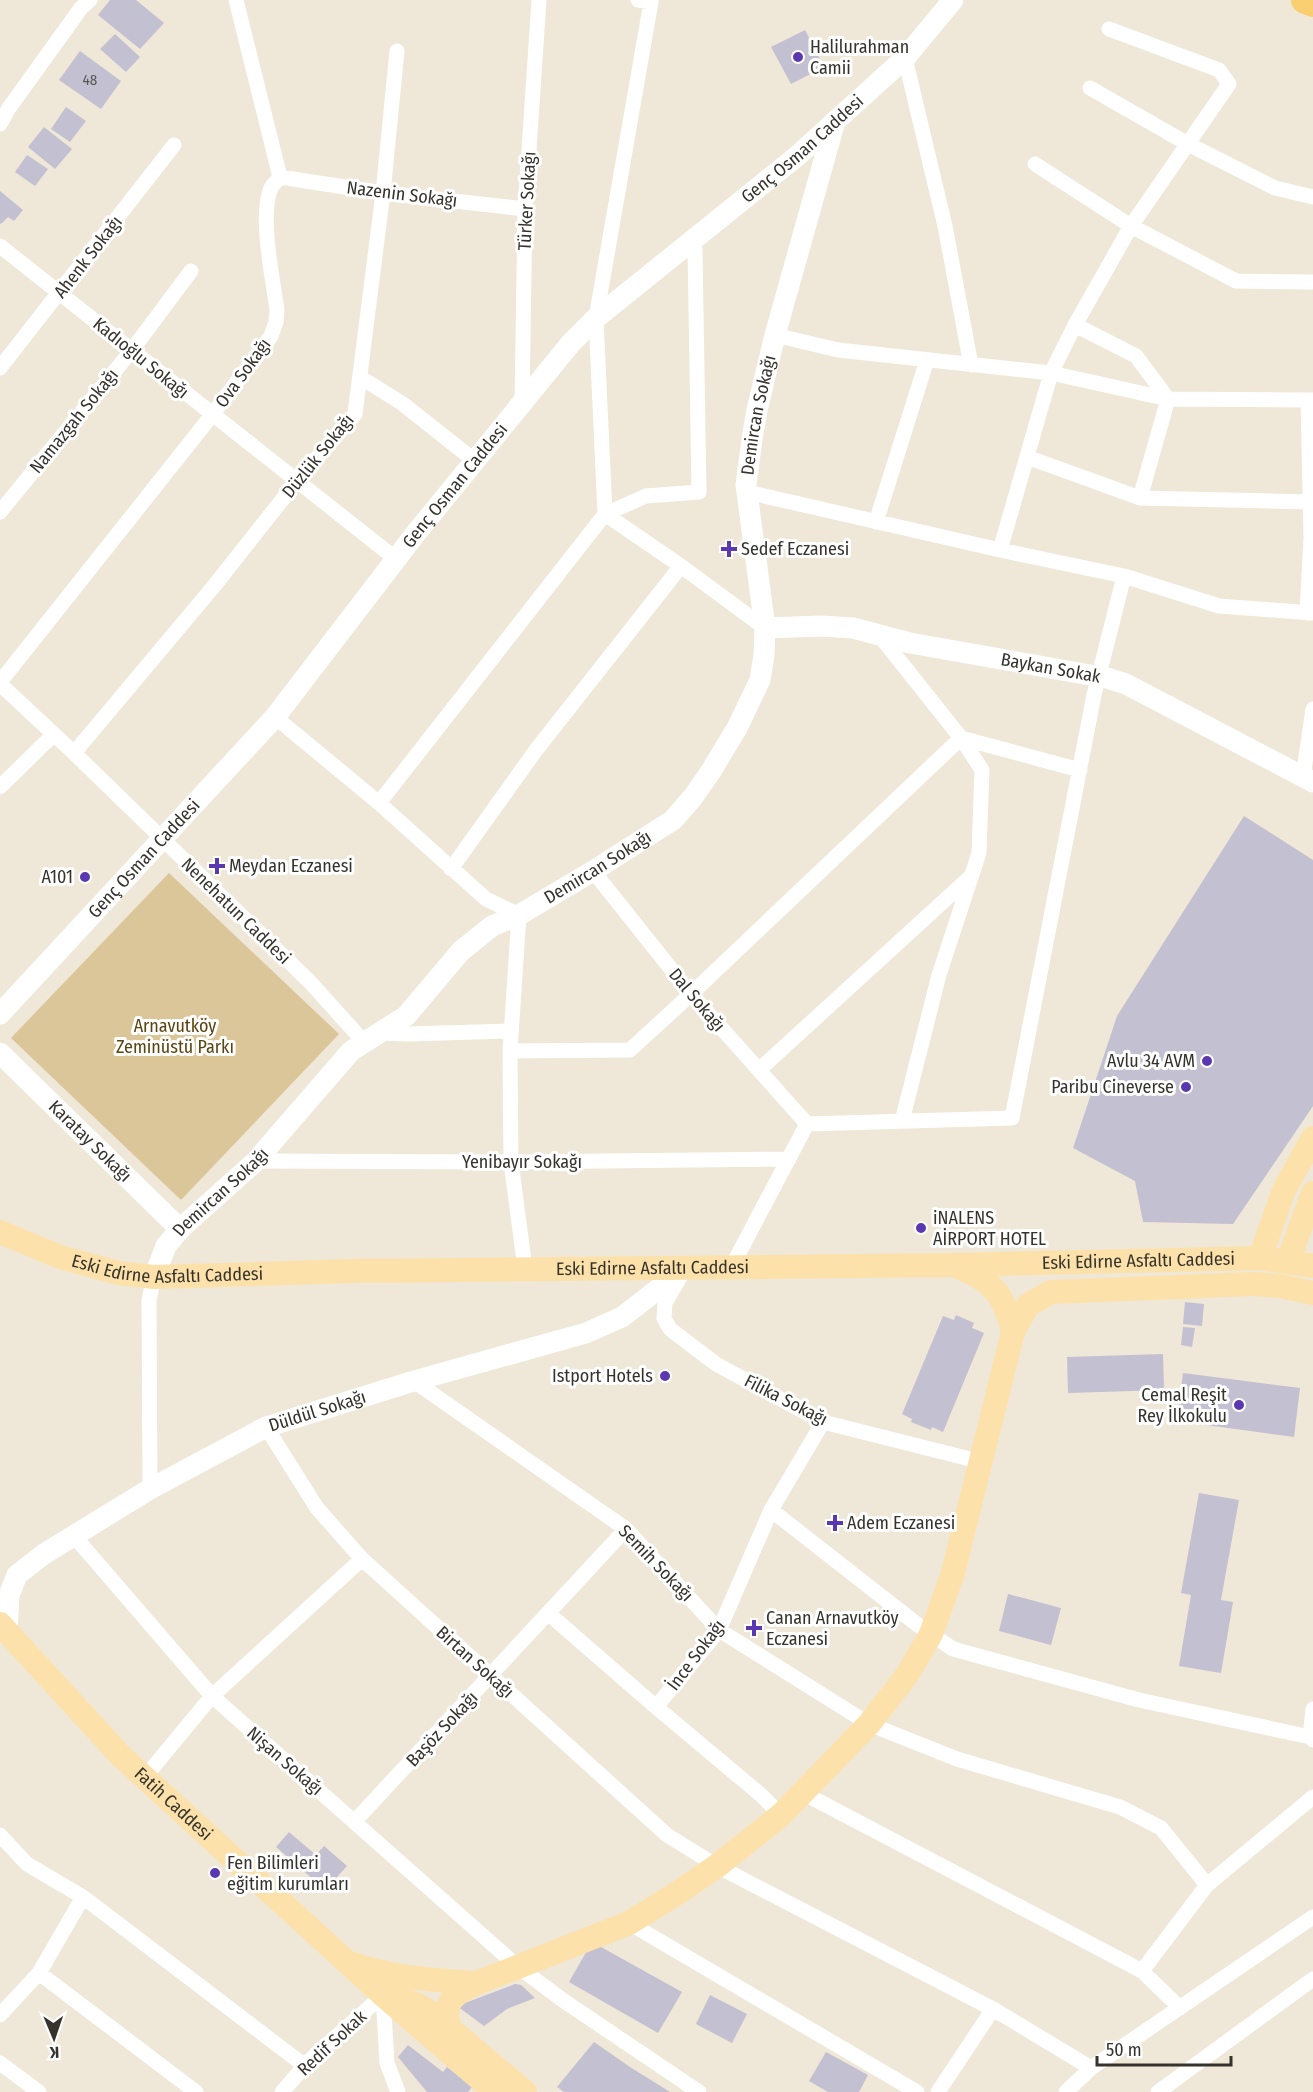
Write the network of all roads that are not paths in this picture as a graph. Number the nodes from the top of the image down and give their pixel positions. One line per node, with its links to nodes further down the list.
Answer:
1 (90, 0): 13 (street)
2 (236, 0): 17 (street)
3 (539, 0): 20 (street, Türker Sokağı)
4 (638, 0): 27 (street)
5 (953, 0): 10 (street, Genç Osman Caddesi)
6 (1305, 0): 7 (highway)
7 (1313, 3)
8 (1109, 29): 14 (street)
9 (397, 51): 18 (street, Düzlük Sokağı)
10 (905, 58): 12 (street, Genç Osman Caddesi); 32 (street)
11 (1090, 88): 14 (street)
12 (835, 121): 22 (street, Genç Osman Caddesi); 29 (street, Demircan Sokağı)
13 (0, 124)
14 (1188, 144): 19 (street); 21 (street)
15 (174, 145): 26 (street, Ahenk Sokağı)
16 (1035, 164): 21 (street)
17 (280, 177): 18 (street, Nazenin Sokağı); 39 (street, Ova Sokağı)
18 (383, 193): 20 (street, Nazenin Sokağı); 35 (street, Düzlük Sokağı)
19 (1313, 197)
20 (525, 209): 38 (street, Türker Sokağı)
21 (1131, 226): 25 (street); 28 (street)
22 (692, 241): 27 (street, Genç Osman Caddesi); 47 (street)
23 (0, 246): 26 (street, Kadıoğlu Sokağı)
24 (191, 271): 30 (street, Namazgah Sokağı)
25 (1313, 282)
26 (59, 294): 30 (street, Kadıoğlu Sokağı); 33 (street, Ahenk Sokağı)
27 (596, 318): 38 (street, Genç Osman Caddesi); 47 (street)
28 (1075, 325): 34 (street); 36 (street)
29 (776, 335): 31 (street); 43 (street, Demircan Sokağı)
30 (132, 350): 39 (street, Kadıoğlu Sokağı); 46 (street, Namazgah Sokağı)
31 (927, 360): 32 (street); 48 (street)
32 (971, 365): 34 (street)
33 (0, 368)
34 (1051, 374): 36 (street); 40 (street)
35 (360, 377): 41 (street); 42 (street, Düzlük Sokağı)
36 (1168, 399): 37 (street); 44 (street)
37 (1311, 400): 45 (street)
38 (522, 402): 41 (street, Genç Osman Caddesi)
39 (212, 415): 42 (street, Kadıoğlu Sokağı); 57 (street, Ova Sokağı)
40 (1027, 457): 44 (street); 49 (street)
41 (476, 461): 50 (street, Genç Osman Caddesi)
42 (297, 481): 50 (street, Kadıoğlu Sokağı); 62 (street, Düzlük Sokağı)
43 (747, 492): 48 (street); 54 (street, Demircan Sokağı)
44 (1140, 498): 45 (street)
45 (1310, 502): 53 (street)
46 (0, 512)
47 (605, 514): 51 (street); 66 (street)
48 (876, 522): 49 (street)
49 (1000, 550): 52 (street)
50 (396, 559): 59 (street, Genç Osman Caddesi)
51 (681, 566): 54 (street); 68 (street)
52 (1124, 576): 53 (street); 56 (street)
53 (1310, 613)
54 (765, 628): 55 (street, Baykan Sokak); 69 (street, Demircan Sokağı)
55 (880, 636): 56 (street, Baykan Sokak); 61 (street)
56 (1099, 676): 63 (street); 64 (street, Baykan Sokak)
57 (0, 683): 60 (street, Nenehatun Caddesi)
58 (1313, 709): 64 (street)
59 (275, 717): 66 (street); 67 (street, Genç Osman Caddesi)
60 (54, 734): 62 (street, Nenehatun Caddesi); 65 (street)
61 (961, 738): 63 (street); 70 (street); 72 (street)
62 (74, 753): 67 (street, Nenehatun Caddesi)
63 (1080, 770): 79 (street)
64 (1308, 780)
65 (0, 787)
66 (379, 803): 68 (street)
67 (162, 840): 73 (street, Genç Osman Caddesi); 75 (street, Nenehatun Caddesi)
68 (451, 869): 71 (street)
69 (593, 871): 71 (street, Demircan Sokağı); 72 (street, Dal Sokağı)
70 (972, 876): 78 (street); 79 (street)
71 (519, 915): 74 (street); 75 (street, Demircan Sokağı)
72 (691, 994): 76 (street); 78 (street, Dal Sokağı)
73 (0, 1014)
74 (511, 1031): 75 (street); 76 (street)
75 (372, 1037): 83 (street, Demircan Sokağı)
76 (510, 1051): 84 (street)
77 (0, 1053): 86 (street, Karatay Sokağı)
78 (759, 1070): 80 (street, Dal Sokağı)
79 (902, 1121): 80 (street)
80 (807, 1124): 82 (street)
81 (1313, 1138): 88 (main road)
82 (789, 1159): 84 (street, Yenibayır Sokağı); 92 (street)
83 (256, 1161): 84 (street, Yenibayır Sokağı); 86 (street, Demircan Sokağı)
84 (511, 1162): 94 (street)
85 (1313, 1193): 89 (main road)
86 (180, 1228): 95 (street, Demircan Sokağı)
87 (0, 1232): 95 (main road, Eski Edirne Asfaltı Caddesi)
88 (1260, 1257): 89 (main road, Eski Edirne Asfaltı Caddesi); 90 (main road, Eski Edirne Asfaltı Caddesi)
89 (1288, 1261): 93 (main road, Eski Edirne Asfaltı Caddesi)
90 (954, 1265): 92 (main road, Eski Edirne Asfaltı Caddesi); 97 (main road)
91 (687, 1266): 92 (main road, Eski Edirne Asfaltı Caddesi); 94 (main road, Eski Edirne Asfaltı Caddesi); 98 (street, Düldül Sokağı); 99 (street, Filika Sokağı)
92 (732, 1266)
93 (1313, 1266)
94 (525, 1269): 95 (main road, Eski Edirne Asfaltı Caddesi)
95 (154, 1277): 102 (street, Demircan Sokağı)
96 (1313, 1293): 97 (main road, Eski Edirne Asfaltı Caddesi)
97 (1013, 1332): 101 (main road)
98 (414, 1382): 100 (street, Düldül Sokağı); 104 (street, Semih Sokağı)
99 (823, 1422): 101 (street, Filika Sokağı); 103 (street, İnce Sokağı)
100 (266, 1427): 102 (street, Düldül Sokağı); 106 (street, Birtan Sokağı)
101 (982, 1462): 110 (main road)
102 (150, 1489): 105 (street, Düldül Sokağı)
103 (771, 1510): 109 (street, İnce Sokağı); 110 (street)
104 (626, 1529): 107 (street, Başöz Sokağı); 109 (street, Semih Sokağı)
105 (74, 1536): 108 (street, Düldül Sokağı); 112 (street, Nişan Sokağı)
106 (362, 1559): 111 (street, Birtan Sokağı); 112 (street)
107 (549, 1614): 111 (street, Başöz Sokağı); 113 (street)
108 (2, 1628): 117 (main road, Fatih Caddesi)
109 (719, 1630): 113 (street, İnce Sokağı); 115 (street, Semih Sokağı)
110 (931, 1634): 115 (main road); 116 (street)
111 (491, 1677): 121 (street, Başöz Sokağı); 123 (street, Birtan Sokağı)
112 (212, 1696): 117 (street); 121 (street, Nişan Sokağı)
113 (656, 1707): 120 (street, İnce Sokağı)
114 (1313, 1709): 116 (street)
115 (868, 1724): 118 (main road); 124 (street, Semih Sokağı)
116 (1312, 1739)
117 (145, 1777): 128 (main road, Fatih Caddesi)
118 (803, 1793): 120 (main road); 130 (street)
119 (1313, 1797): 124 (street)
120 (781, 1815): 123 (main road)
121 (354, 1822): 129 (street, Nişan Sokağı)
122 (0, 1834): 125 (street)
123 (717, 1866): 127 (main road); 136 (street, Birtan Sokağı)
124 (1207, 1885): 130 (street)
125 (83, 1897): 131 (street); 140 (street)
126 (1311, 1922): 135 (street)
127 (629, 1923): 129 (main road); 150 (street)
128 (346, 1961): 133 (main road); 134 (main road, Fatih Caddesi)
129 (517, 1966): 133 (main road); 149 (street, Nişan Sokağı)
130 (1142, 1971): 135 (street)
131 (39, 1973): 137 (street); 145 (street)
132 (1313, 1979): 152 (street)
133 (477, 1983): 138 (main road)
134 (383, 1995): 138 (main road); 140 (street, Redif Sokak); 142 (street); 147 (main road, Fatih Caddesi)
135 (1180, 2008): 141 (street)
136 (993, 2009): 141 (street, Birtan Sokağı); 143 (street)
137 (0, 2015)
138 (449, 2028): 148 (main road)
139 (0, 2063): 144 (street)
140 (305, 2066): 146 (street, Redif Sokak)
141 (1091, 2068): 151 (street)
142 (396, 2090)
143 (945, 2090)
144 (39, 2092)
145 (196, 2092)
146 (282, 2092)
147 (495, 2092)
148 (525, 2092)
149 (699, 2092)
150 (917, 2092)
151 (1066, 2092)
152 (1158, 2092)

